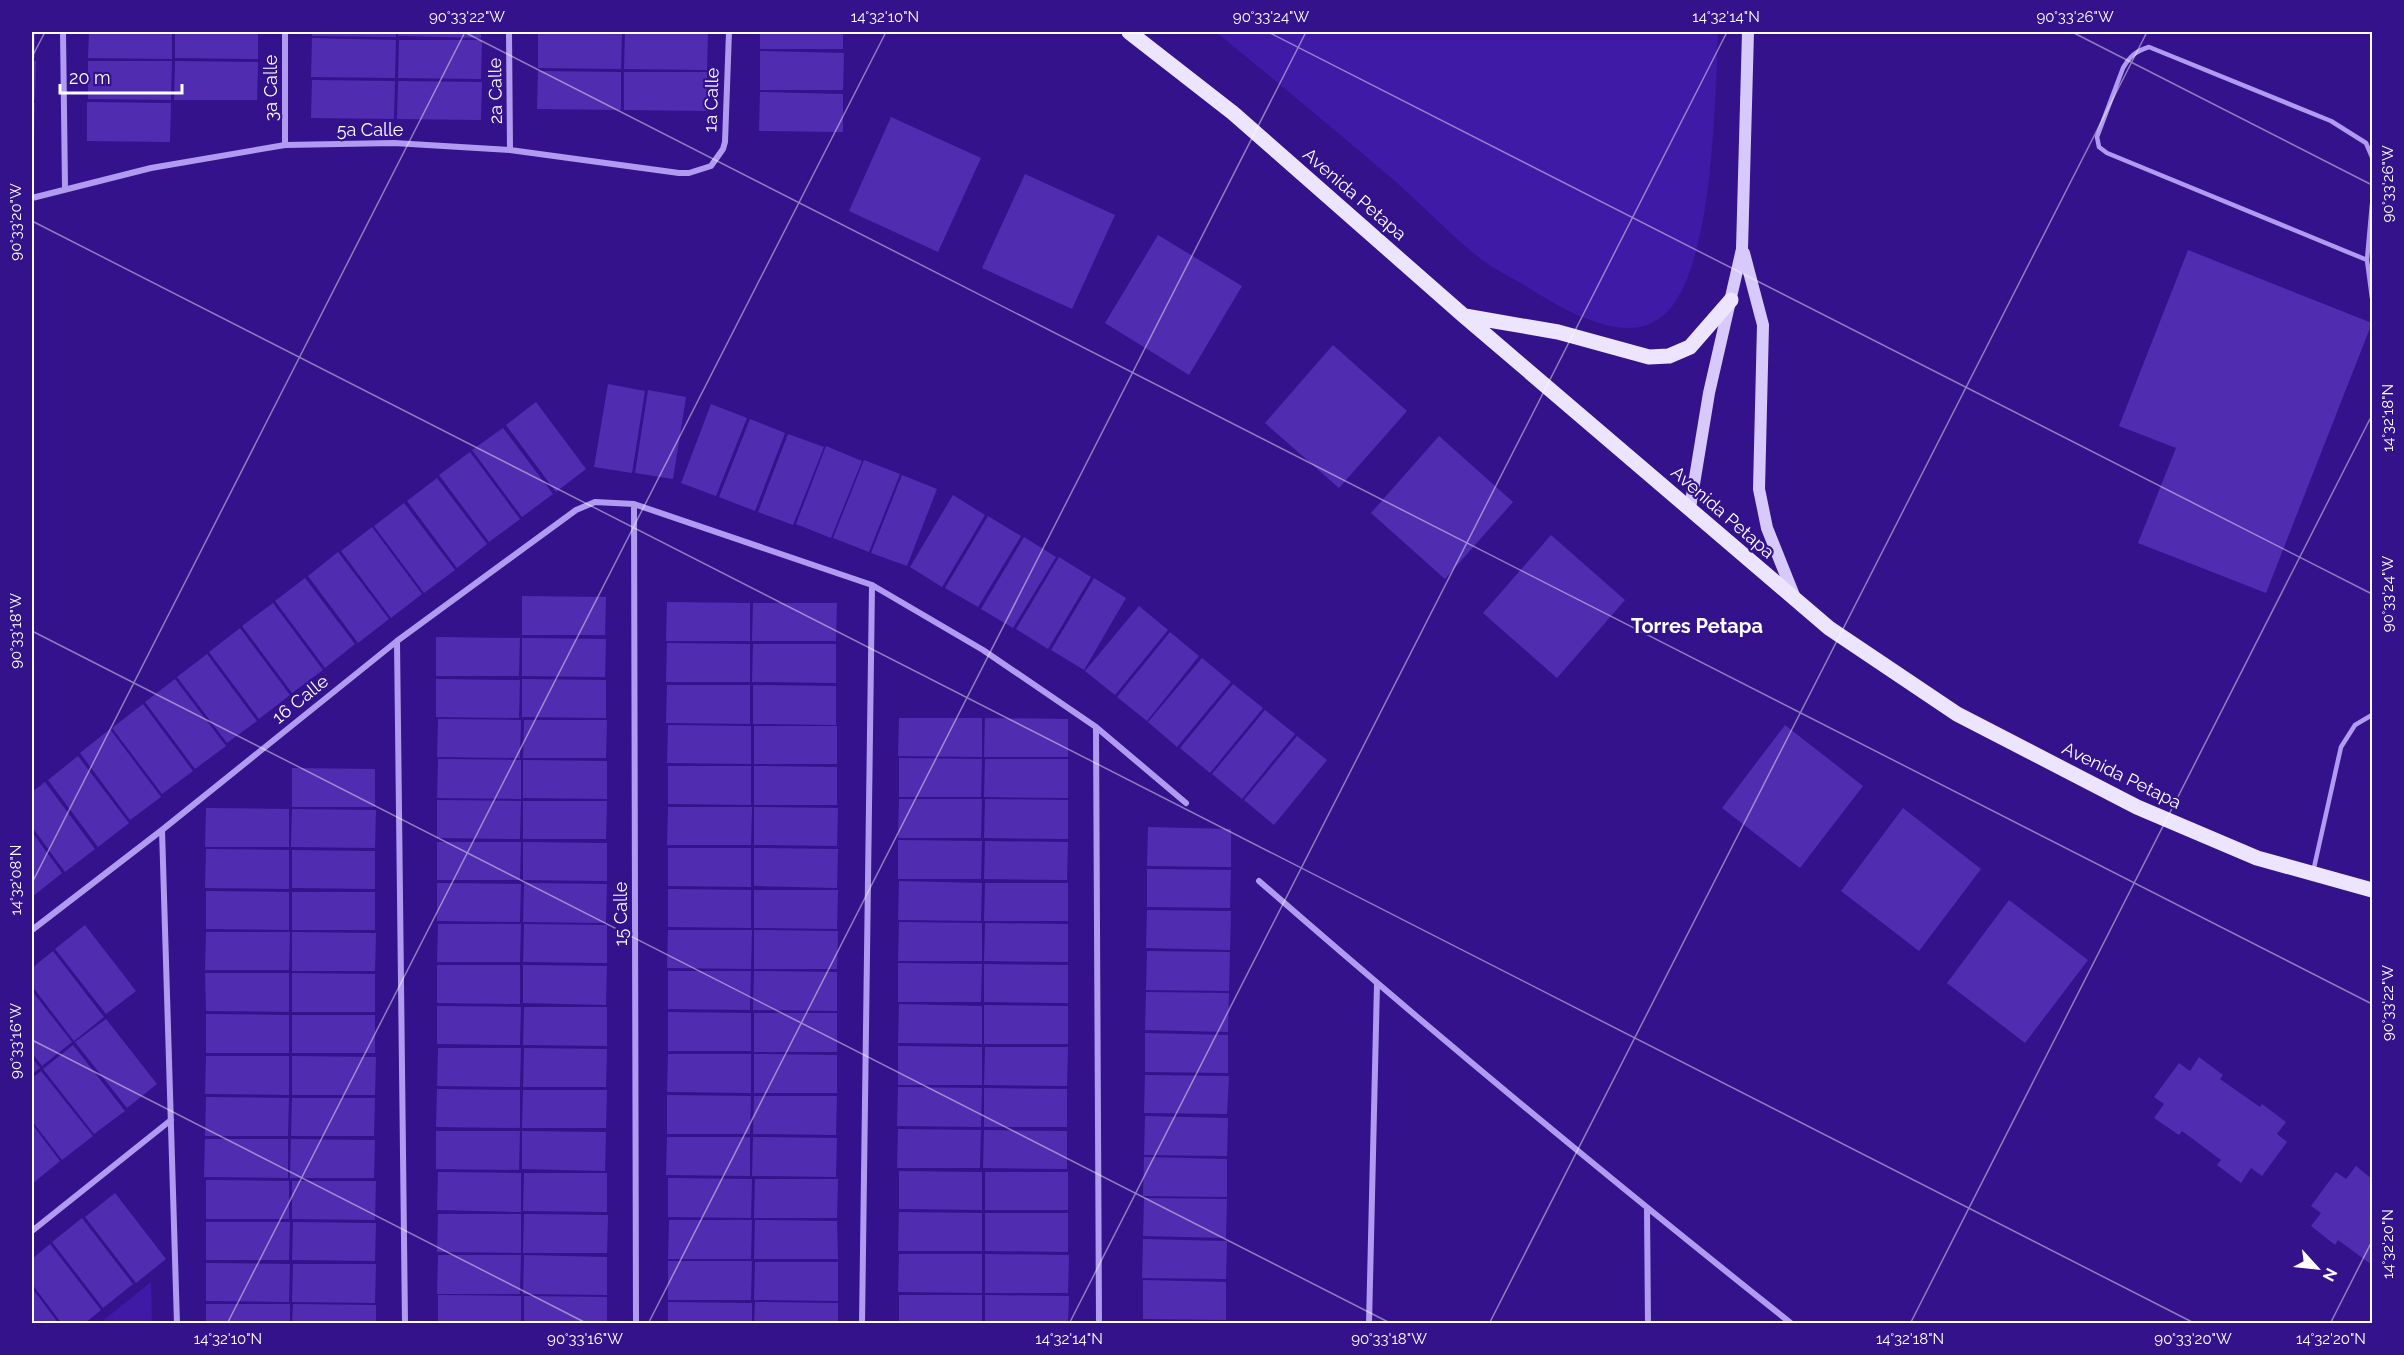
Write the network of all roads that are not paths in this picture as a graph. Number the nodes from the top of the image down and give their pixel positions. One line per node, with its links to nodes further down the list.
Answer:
1 (63, 32): 11 (street)
2 (285, 32): 7 (street, 3a Calle)
3 (509, 32): 8 (street, 2a Calle)
4 (729, 32): 10 (street, 1a Calle)
5 (1129, 32): 18 (main road, Avenida Petapa)
6 (1748, 32): 14 (main road)
7 (285, 145): 8 (street, 5a Calle); 11 (street, 5a Calle)
8 (510, 150): 10 (street, 5a Calle)
9 (2373, 157): 15 (lane)
10 (711, 166)
11 (65, 188): 12 (street, 5a Calle)
12 (32, 198)
13 (2373, 204): 15 (lane)
14 (1742, 249): 17 (main road); 22 (main road)
15 (2367, 260): 16 (lane)
16 (2373, 298)
17 (1731, 300): 18 (main road); 20 (main road)
18 (1464, 316): 20 (main road, Avenida Petapa)
19 (634, 504): 21 (street); 23 (street, 16 Calle); 38 (street, 15 Calle)
20 (1690, 508): 22 (main road, Avenida Petapa)
21 (872, 585): 25 (street); 39 (street)
22 (1797, 603): 28 (main road, Avenida Petapa)
23 (397, 641): 27 (street, 16 Calle); 37 (street)
24 (2373, 715): 28 (lane)
25 (1095, 726): 26 (street); 40 (street)
26 (1186, 803)
27 (162, 830): 31 (street, 16 Calle); 33 (street)
28 (2312, 875): 30 (main road, Avenida Petapa)
29 (1259, 881): 32 (street)
30 (2373, 890)
31 (32, 930)
32 (1377, 984): 34 (street); 41 (street)
33 (171, 1120): 35 (street); 36 (street)
34 (1647, 1209): 42 (street); 43 (street)
35 (32, 1231)
36 (177, 1323)
37 (405, 1323)
38 (636, 1323)
39 (862, 1323)
40 (1099, 1323)
41 (1369, 1323)
42 (1648, 1323)
43 (1792, 1323)

